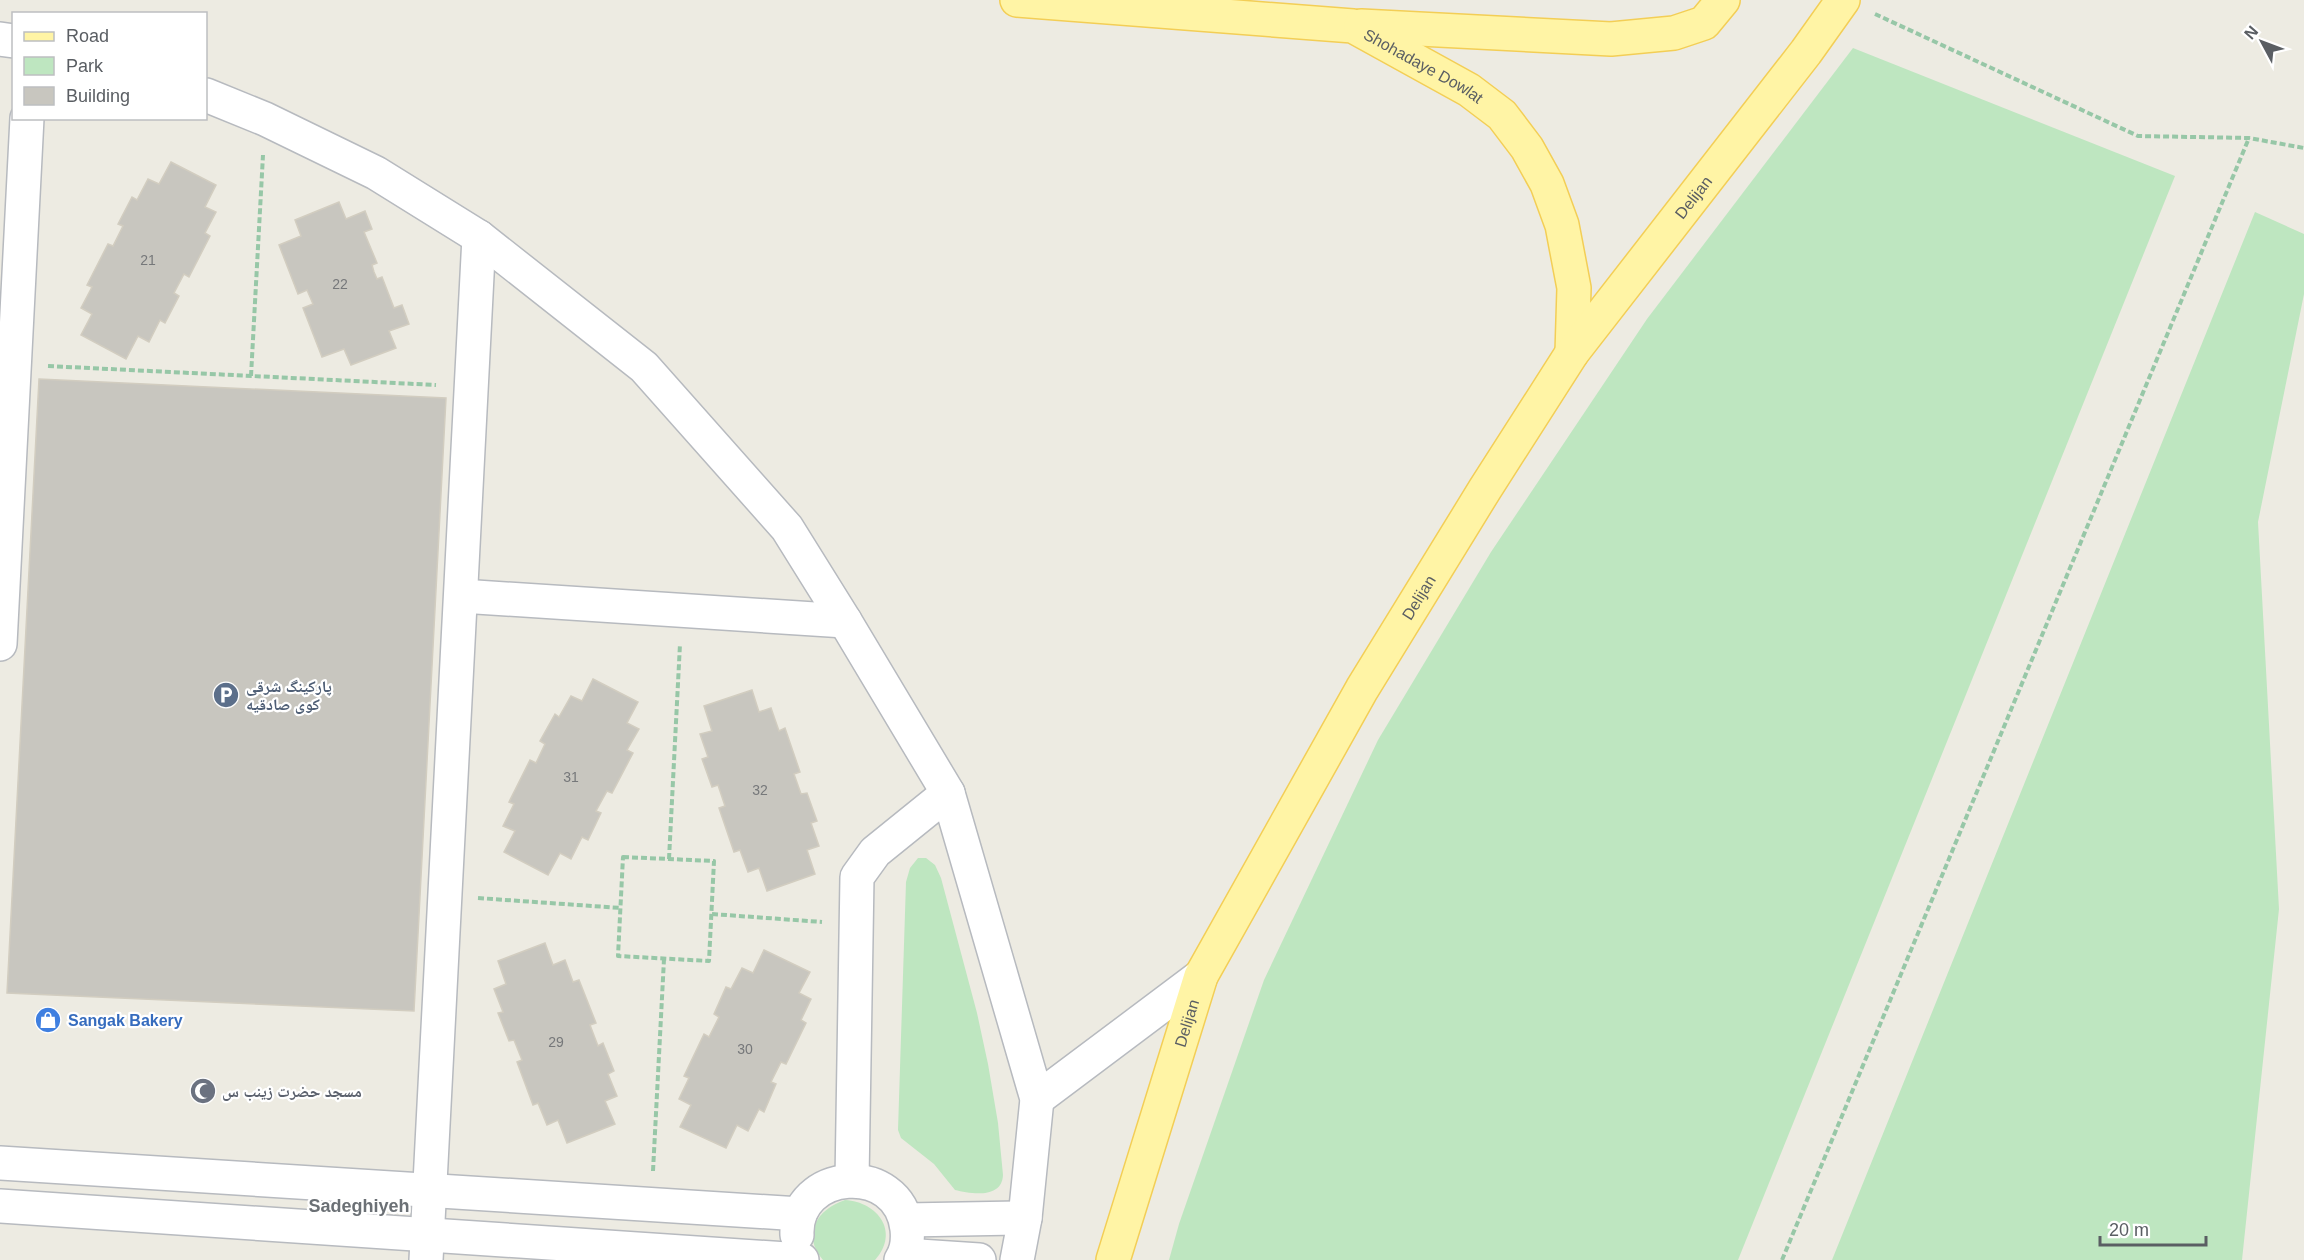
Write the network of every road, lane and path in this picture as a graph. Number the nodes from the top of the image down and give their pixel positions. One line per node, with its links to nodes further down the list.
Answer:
1 (1017, 0): 4 (main road, Shohadaye Dowlat)
2 (1723, 0): 4 (main road)
3 (1854, 5): 8 (path); 11 (main road, Delijan)
4 (1353, 26): 11 (main road, Shohadaye Dowlat)
5 (207, 95): 6 (street)
6 (265, 119): 10 (street); 13 (path)
7 (27, 120): 12 (street)
8 (2249, 138): 9 (path); 42 (path)
9 (2304, 148)
10 (479, 237): 14 (street); 17 (street)
11 (1572, 353): 26 (main road, Delijan)
12 (14, 364): 13 (path); 18 (street)
13 (251, 376): 14 (path)
14 (471, 387): 15 (street)
15 (460, 596): 16 (street); 21 (street)
16 (682, 610): 17 (street); 20 (path)
17 (846, 621): 19 (street)
18 (0, 644)
19 (948, 793): 24 (street); 27 (street)
20 (669, 859): 22 (path); 23 (path)
21 (445, 896): 22 (path); 30 (street)
22 (621, 908): 25 (path)
23 (712, 914): 24 (path); 25 (path)
24 (856, 924): 29 (street)
25 (664, 959): 31 (path)
26 (1202, 976): 27 (street); 41 (main road, Delijan)
27 (1037, 1099): 34 (street)
28 (0, 1163): 30 (street)
29 (852, 1180): 33 (street); 35 (street)
30 (430, 1191): 31 (street); 36 (street)
31 (652, 1205): 33 (street)
32 (0, 1206): 36 (street)
33 (800, 1214): 38 (street)
34 (1025, 1218): 35 (street); 40 (street)
35 (906, 1220): 37 (street)
36 (427, 1247): 38 (street)
37 (903, 1258): 39 (street)
38 (802, 1260)
39 (979, 1260)
40 (1017, 1260)
41 (1113, 1260)
42 (1782, 1260)

